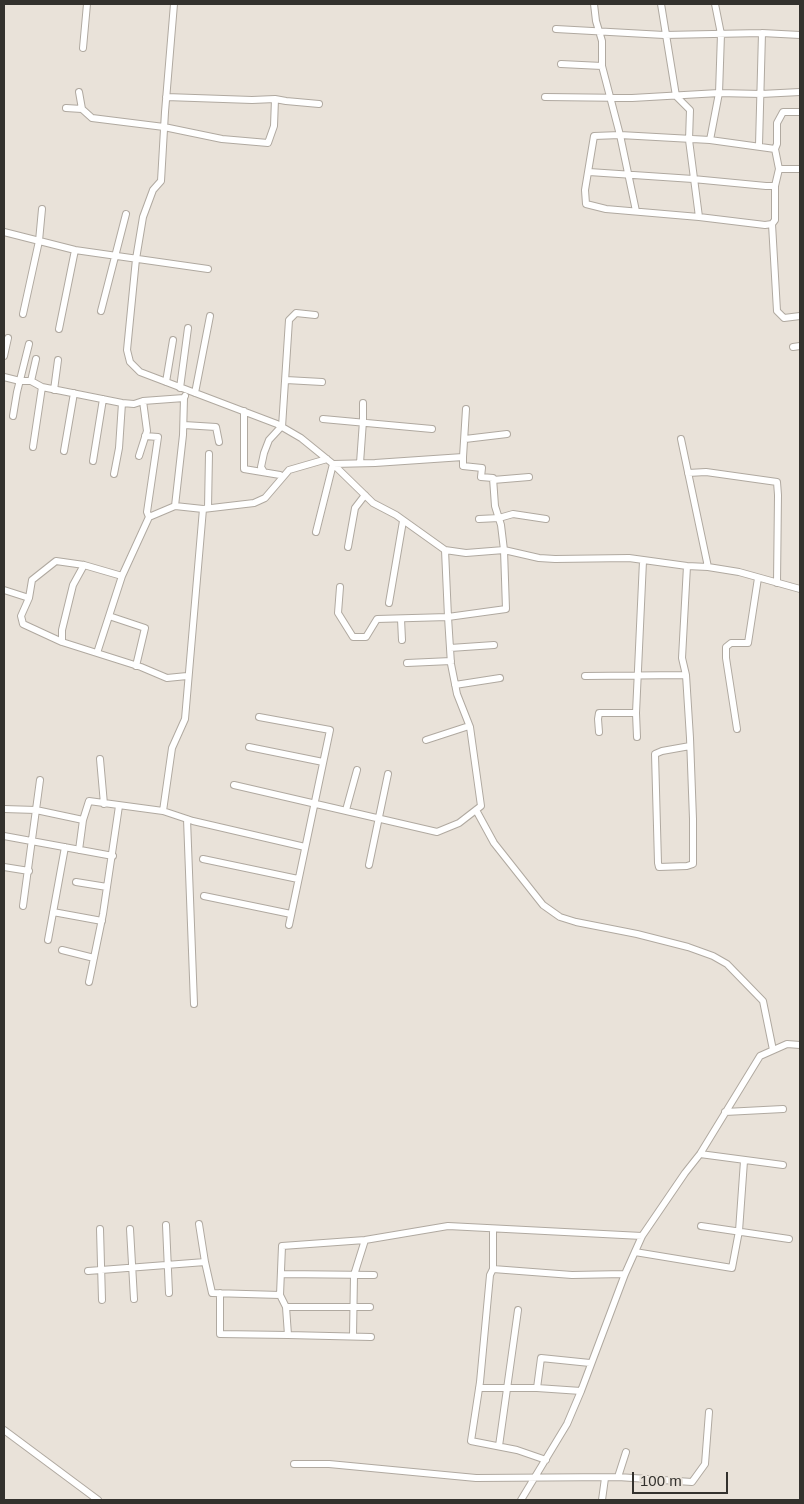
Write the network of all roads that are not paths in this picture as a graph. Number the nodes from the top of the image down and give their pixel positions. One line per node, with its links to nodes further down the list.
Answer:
1 (87, 4): 12 (street)
2 (174, 4): 20 (street)
3 (594, 4): 7 (street)
4 (661, 4): 10 (street)
5 (715, 4): 9 (street)
6 (556, 29): 7 (street)
7 (599, 31): 10 (street); 14 (street)
8 (762, 33): 9 (street); 11 (street); 18 (street)
9 (721, 34): 10 (street); 17 (street)
10 (667, 35): 19 (street)
11 (800, 36)
12 (83, 48)
13 (561, 64): 14 (street)
14 (602, 66): 22 (street)
15 (79, 92): 26 (street)
16 (800, 92): 18 (street)
17 (719, 93): 18 (street); 19 (street); 31 (street)
18 (761, 94): 32 (street)
19 (676, 96): 22 (street); 30 (street)
20 (166, 97): 23 (street); 28 (street)
21 (545, 97): 22 (street)
22 (611, 98): 29 (street)
23 (276, 99): 24 (street); 28 (street)
24 (320, 104)
25 (66, 108): 26 (street)
26 (82, 109): 28 (street)
27 (800, 112): 33 (street)
28 (164, 127): 49 (street)
29 (620, 135): 30 (street); 36 (street); 37 (street)
30 (689, 140): 31 (street); 38 (street)
31 (710, 140): 32 (street)
32 (759, 145): 33 (street)
33 (774, 148): 34 (street)
34 (779, 169): 35 (street); 39 (street)
35 (800, 170)
36 (589, 172): 37 (street); 41 (street)
37 (629, 174): 38 (street); 41 (street)
38 (694, 179): 39 (street); 43 (street)
39 (774, 186): 44 (street)
40 (42, 209): 46 (street)
41 (636, 211): 43 (street)
42 (126, 214): 48 (street)
43 (698, 217): 44 (street)
44 (772, 224): 55 (street)
45 (4, 232): 46 (street)
46 (39, 241): 47 (street); 52 (street)
47 (75, 250): 48 (street); 57 (street)
48 (116, 255): 49 (street); 51 (street)
49 (136, 259): 50 (street); 70 (street)
50 (208, 269)
51 (101, 311)
52 (23, 314)
53 (315, 315): 67 (street)
54 (210, 316): 75 (street)
55 (800, 316)
56 (188, 328): 73 (street)
57 (59, 329)
58 (8, 338): 63 (street)
59 (173, 340): 70 (street)
60 (29, 344): 68 (street)
61 (800, 346): 62 (street)
62 (792, 347)
63 (4, 356)
64 (36, 359): 69 (street)
65 (58, 360): 74 (street)
66 (4, 377): 68 (street)
67 (286, 380): 71 (street); 88 (street)
68 (20, 381): 69 (street); 84 (street)
69 (31, 381): 72 (street)
70 (166, 382): 73 (street)
71 (322, 382)
72 (42, 387): 74 (street); 95 (street)
73 (180, 388): 75 (street)
74 (54, 390): 76 (street)
75 (192, 392): 77 (street); 83 (street)
76 (74, 394): 78 (street); 96 (street)
77 (184, 398): 79 (street); 87 (street)
78 (103, 399): 81 (street); 101 (street)
79 (143, 401): 81 (street); 91 (street)
80 (363, 403): 86 (street)
81 (122, 404): 106 (street)
82 (466, 409): 92 (street)
83 (244, 411): 88 (street); 104 (street)
84 (13, 416)
85 (323, 419): 86 (street)
86 (363, 421): 89 (street); 102 (street)
87 (184, 425): 94 (street); 111 (street)
88 (282, 427): 100 (street); 104 (street)
89 (432, 429)
90 (506, 434): 92 (street)
91 (145, 436): 98 (street); 113 (street)
92 (464, 439): 99 (street)
93 (681, 439): 105 (street)
94 (219, 442)
95 (33, 447)
96 (64, 451)
97 (209, 454): 112 (street)
98 (139, 456)
99 (464, 457): 102 (street); 109 (street)
100 (327, 459): 103 (street); 108 (street)
101 (93, 461)
102 (360, 463): 103 (street)
103 (333, 464): 110 (street); 118 (street)
104 (264, 472): 108 (street)
105 (688, 473): 125 (street); 128 (street)
106 (114, 474)
107 (529, 477): 109 (street)
108 (282, 478): 112 (street)
109 (493, 480): 114 (street)
110 (365, 495): 117 (street); 119 (street)
111 (175, 506): 112 (street); 113 (street)
112 (205, 509): 145 (street)
113 (149, 517): 126 (street)
114 (499, 518): 115 (street); 116 (street); 121 (street)
115 (546, 519)
116 (479, 520)
117 (403, 521): 120 (street); 133 (street)
118 (316, 532)
119 (348, 547)
120 (445, 550): 121 (street); 135 (street)
121 (504, 550): 122 (street); 135 (street)
122 (643, 561): 124 (street); 147 (street)
123 (84, 565): 126 (street); 132 (street); 138 (street)
124 (687, 566): 125 (street); 148 (street)
125 (708, 567): 127 (street)
126 (122, 576): 134 (street)
127 (758, 578): 128 (street); 154 (street)
128 (777, 583): 130 (street)
129 (340, 587): 136 (street)
130 (800, 589)
131 (4, 590): 132 (street)
132 (29, 598): 138 (street)
133 (389, 603)
134 (109, 616): 141 (street); 144 (street)
135 (448, 617): 136 (street); 140 (street)
136 (401, 619): 137 (street)
137 (402, 640)
138 (62, 642): 141 (street)
139 (494, 645): 140 (street)
140 (450, 648): 142 (street)
141 (97, 653): 144 (street)
142 (451, 661): 143 (street); 150 (street)
143 (407, 663)
144 (136, 666): 145 (street)
145 (188, 676): 173 (street)
146 (585, 676): 147 (street)
147 (638, 676): 148 (street); 151 (street)
148 (686, 676): 158 (street)
149 (500, 678): 150 (street)
150 (455, 685): 153 (street)
151 (636, 713): 155 (street); 156 (street)
152 (259, 717): 161 (street)
153 (469, 726): 157 (street); 172 (street)
154 (737, 729)
155 (599, 732)
156 (637, 738)
157 (426, 740)
158 (690, 746): 158 (street)
159 (250, 747): 161 (street)
160 (100, 759): 167 (street)
161 (323, 762): 166 (street)
162 (357, 770): 171 (street)
163 (388, 774): 174 (street)
164 (40, 780): 170 (street)
165 (234, 785): 166 (street)
166 (314, 802): 171 (street); 180 (street)
167 (104, 804): 168 (street); 176 (street)
168 (119, 806): 173 (street); 182 (street)
169 (4, 809): 170 (street)
170 (36, 810): 176 (street); 178 (street)
171 (346, 810): 174 (street)
172 (476, 810): 174 (street); 202 (street)
173 (163, 811): 175 (street)
174 (380, 818): 184 (street)
175 (186, 819): 180 (street); 200 (street)
176 (83, 820): 181 (street)
177 (4, 836): 178 (street)
178 (33, 842): 179 (street); 186 (street)
179 (64, 847): 181 (street); 192 (street)
180 (305, 847): 187 (street)
181 (79, 850): 182 (street)
182 (113, 856): 189 (street)
183 (202, 859): 187 (street)
184 (369, 865)
185 (4, 867): 186 (street)
186 (29, 871): 191 (street)
187 (298, 879): 193 (street)
188 (76, 882): 189 (street)
189 (107, 888): 194 (street)
190 (204, 896): 193 (street)
191 (23, 906)
192 (53, 912): 194 (street); 196 (street)
193 (291, 914): 195 (street)
194 (102, 921): 198 (street)
195 (289, 925)
196 (48, 940)
197 (62, 950): 198 (street)
198 (94, 958): 199 (street)
199 (89, 982)
200 (194, 1004)
201 (800, 1045): 202 (street)
202 (773, 1050): 204 (street)
203 (784, 1109): 204 (street)
204 (725, 1112): 205 (street)
205 (700, 1154): 206 (street); 215 (street)
206 (744, 1161): 207 (street); 214 (street)
207 (783, 1165)
208 (199, 1224): 219 (street)
209 (166, 1225): 220 (street)
210 (701, 1226): 214 (street)
211 (100, 1229): 223 (street)
212 (130, 1229): 221 (street)
213 (493, 1229): 215 (street); 217 (street); 224 (street)
214 (739, 1231): 216 (street); 218 (street)
215 (642, 1236): 218 (street)
216 (789, 1239)
217 (364, 1240): 225 (street); 227 (street)
218 (634, 1252): 226 (street)
219 (204, 1262): 220 (street); 230 (street)
220 (168, 1265): 221 (street); 229 (street)
221 (132, 1267): 223 (street); 232 (street)
222 (88, 1270): 223 (street)
223 (101, 1270): 233 (street)
224 (493, 1270): 226 (street); 242 (street)
225 (282, 1274): 227 (street); 231 (street)
226 (624, 1274): 241 (street)
227 (354, 1275): 228 (street); 235 (street)
228 (374, 1275)
229 (169, 1293)
230 (220, 1293): 231 (street); 238 (street)
231 (280, 1295): 234 (street)
232 (134, 1299)
233 (102, 1300)
234 (286, 1307): 235 (street); 238 (street)
235 (354, 1307): 236 (street); 239 (street)
236 (370, 1307)
237 (518, 1310): 243 (street)
238 (288, 1335): 239 (street)
239 (353, 1336): 240 (street)
240 (371, 1337)
241 (590, 1363): 244 (street); 245 (street)
242 (479, 1388): 243 (street); 248 (street)
243 (508, 1388): 244 (street); 248 (street)
244 (537, 1388): 245 (street)
245 (581, 1391): 250 (street)
246 (709, 1412): 252 (street)
247 (4, 1430): 255 (street)
248 (499, 1446): 250 (street)
249 (626, 1452): 252 (street)
250 (546, 1460): 254 (street)
251 (294, 1464): 254 (street)
252 (618, 1477): 253 (street)
253 (605, 1478): 254 (street); 257 (street)
254 (534, 1479): 256 (street)
255 (98, 1500)
256 (521, 1500)
257 (602, 1500)

